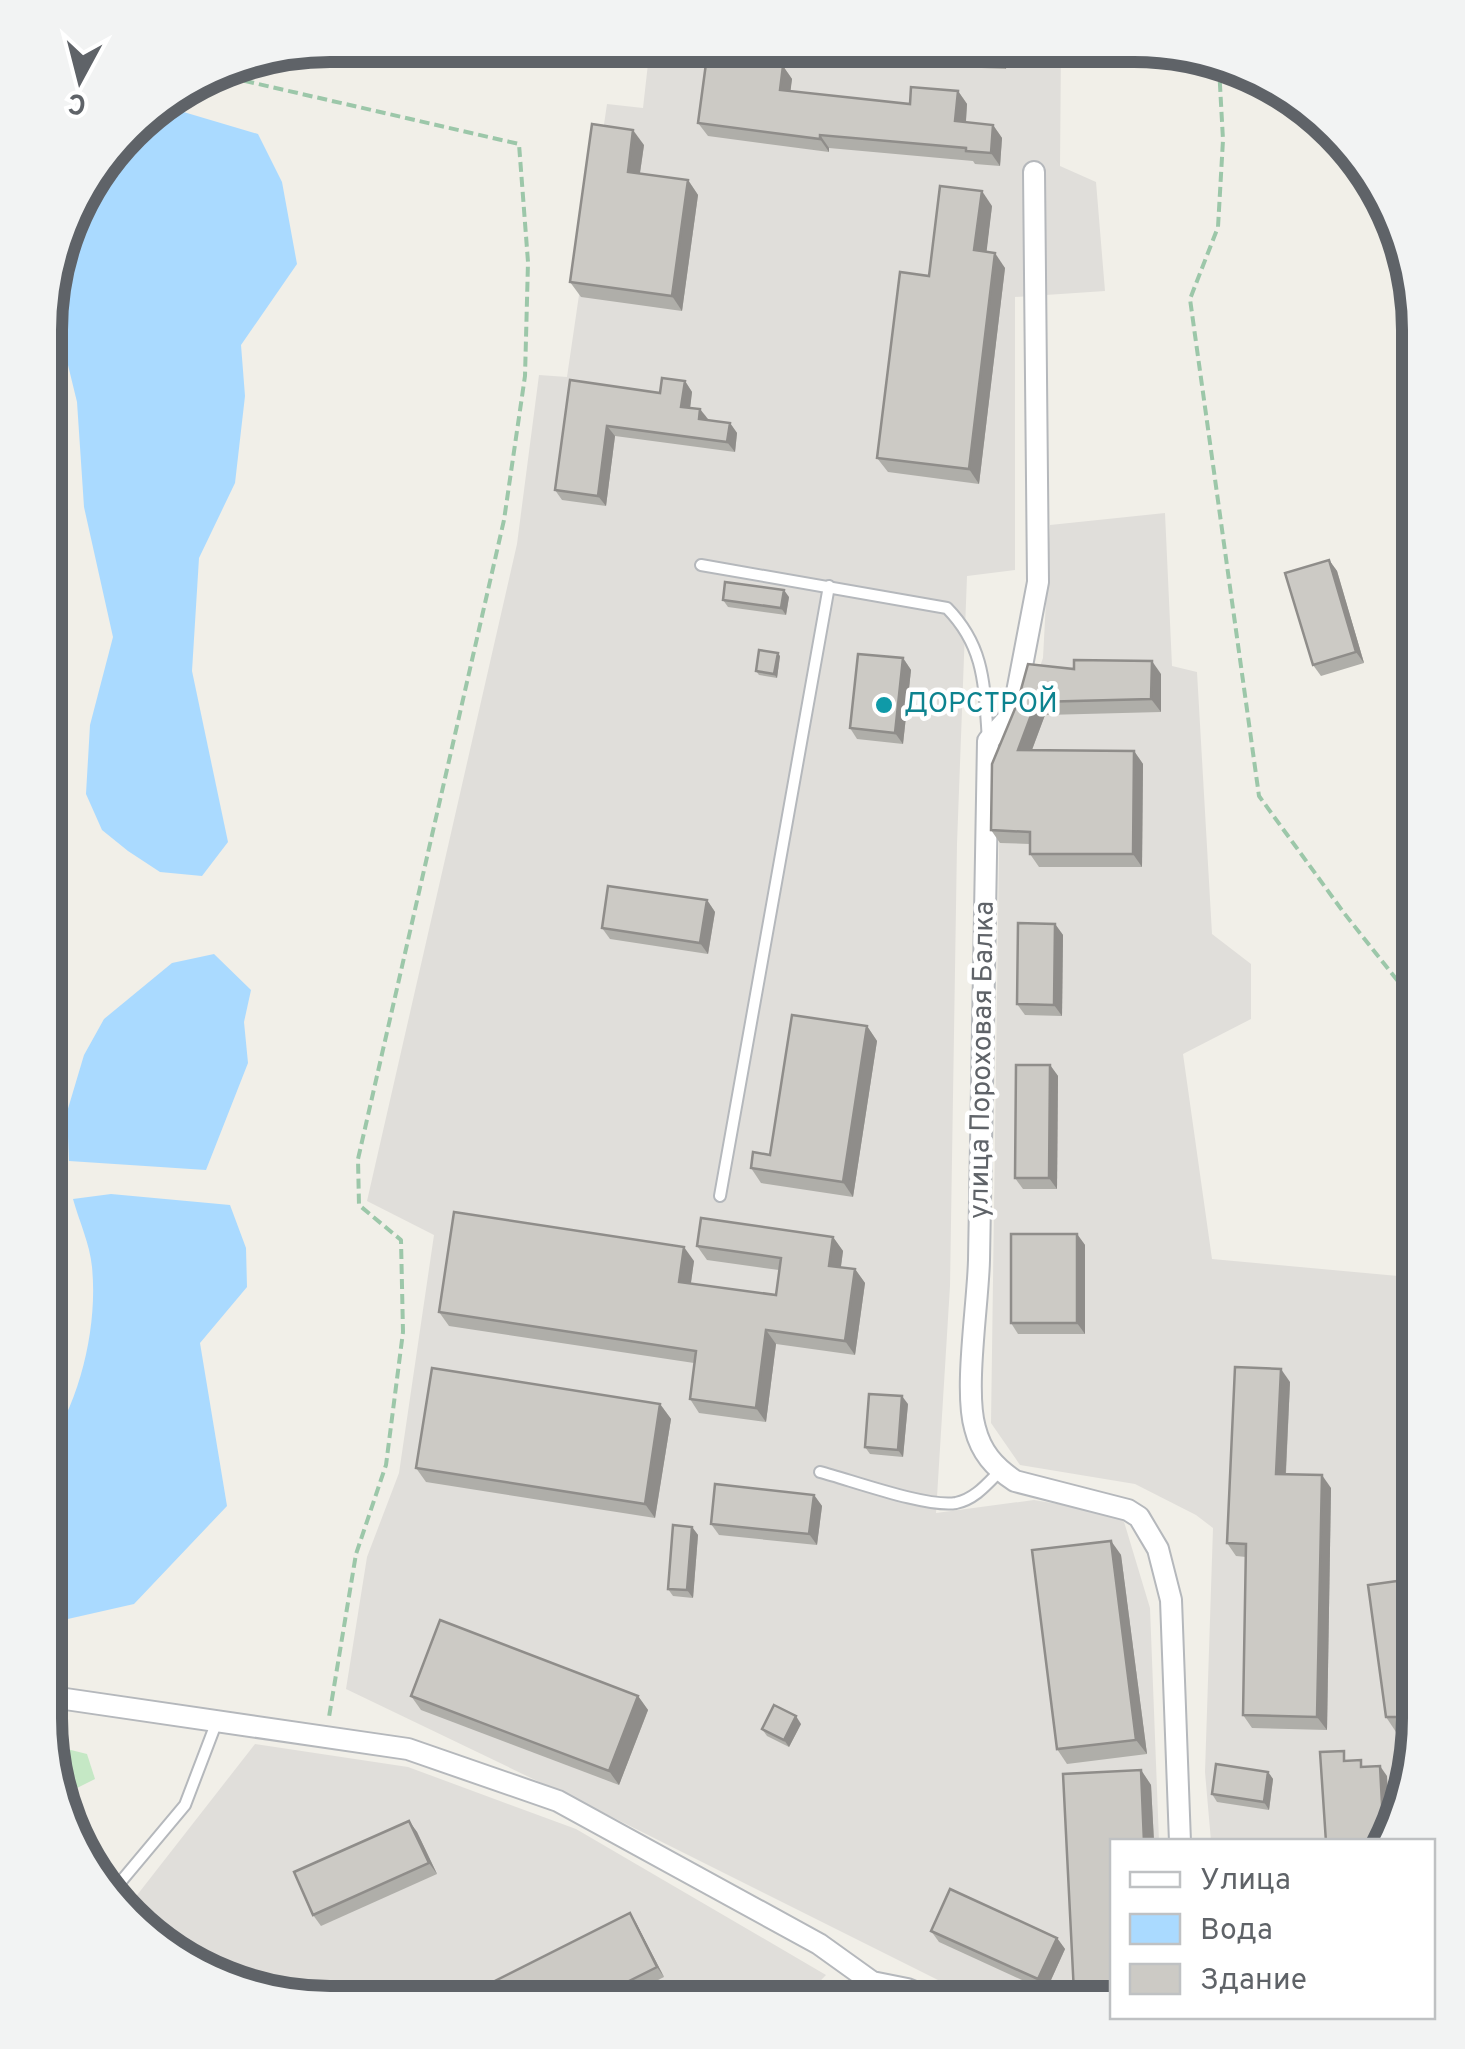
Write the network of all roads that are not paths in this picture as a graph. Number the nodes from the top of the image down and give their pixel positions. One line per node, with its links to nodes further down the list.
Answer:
1 (1034, 172): 4 (street)
2 (701, 565): 3 (lane)
3 (829, 586): 4 (lane); 5 (lane)
4 (988, 741): 6 (street, улица Пороховая Балка)
5 (720, 1196)
6 (1000, 1471): 7 (lane); 10 (street)
7 (820, 1472)
8 (62, 1698): 9 (street)
9 (217, 1720): 11 (lane); 12 (street)
10 (1180, 1839)
11 (119, 1883)
12 (872, 1982): 13 (street); 14 (street)
13 (868, 1986)
14 (884, 1986)

